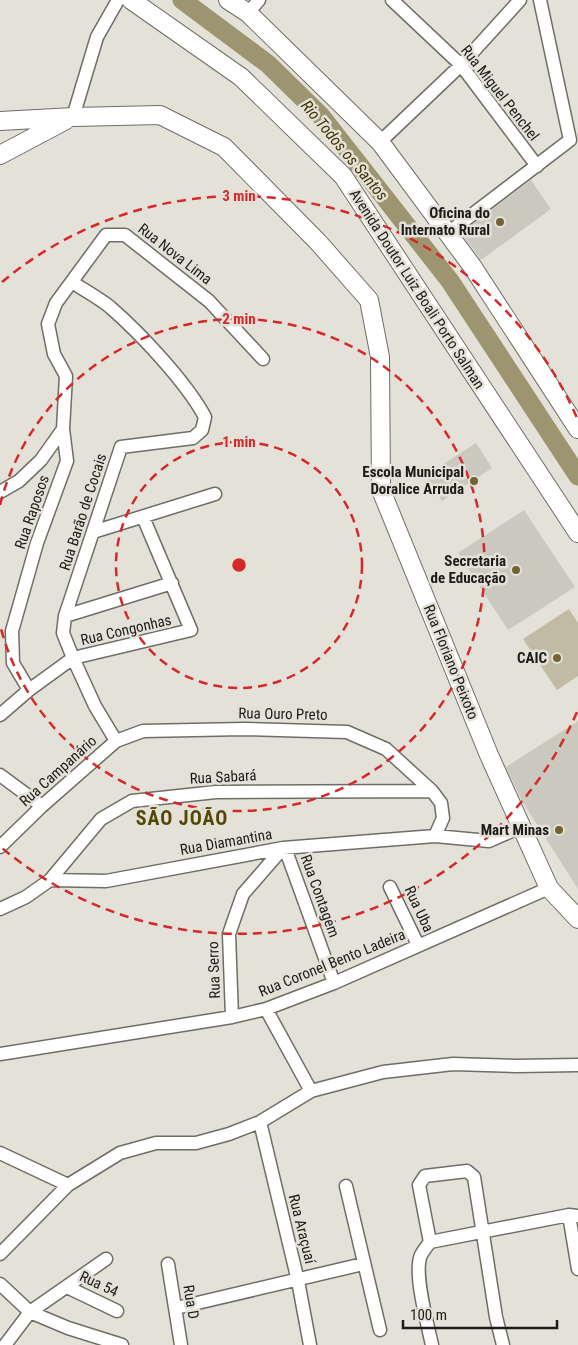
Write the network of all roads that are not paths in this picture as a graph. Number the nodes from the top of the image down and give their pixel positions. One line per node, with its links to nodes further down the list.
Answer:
1 (118, 0): 9 (street)
2 (131, 0): 23 (street, Avenida Doutor Luiz Boali Porto Salman)
3 (228, 0): 7 (street)
4 (392, 0): 8 (street, Rua Miguel Penchel)
5 (520, 0): 8 (street)
6 (540, 0): 13 (street)
7 (254, 6): 11 (street)
8 (461, 65): 11 (street); 13 (street, Rua Miguel Penchel)
9 (73, 117): 10 (street); 12 (street, Rua Floriano Peixoto); 33 (street, Rua Floriano Peixoto)
10 (0, 121)
11 (380, 142): 14 (street)
12 (0, 155)
13 (537, 166): 14 (street)
14 (448, 234): 18 (street)
15 (72, 282): 16 (street, Rua Nova Lima); 17 (street, Rua Nova Lima); 22 (street, Rua Barão de Cocais)
16 (263, 359)
17 (62, 429): 19 (street, Rua Nova Lima); 27 (street, Rua Raposos)
18 (578, 429)
19 (0, 492)
20 (215, 494): 21 (street)
21 (143, 517): 22 (street); 24 (street)
22 (93, 532): 25 (street, Rua Barão de Cocais)
23 (578, 533)
24 (172, 583): 25 (street); 26 (street, Rua Congonhas)
25 (65, 616): 26 (street, Rua Barão de Cocais)
26 (74, 658): 27 (street, Rua Congonhas); 29 (street, Rua Barão de Cocais)
27 (29, 690): 28 (street, Rua Congonhas)
28 (0, 716)
29 (116, 741): 31 (street, Rua Ouro Preto); 32 (street, Rua Campanário)
30 (0, 775): 32 (street)
31 (432, 791): 34 (street); 37 (street, Rua Sabará)
32 (42, 806): 35 (street, Rua Campanário)
33 (521, 827): 34 (street, Rua Diamantina); 39 (street, Rua Floriano Peixoto)
34 (435, 836): 36 (street, Rua Diamantina)
35 (0, 847)
36 (284, 848): 37 (street, Rua Diamantina); 43 (street, Rua Contagem); 45 (street, Rua Serro)
37 (50, 880): 40 (street, Rua Sabará)
38 (390, 887): 42 (street, Rua Uba)
39 (549, 888): 41 (street, Rua Floriano Peixoto); 42 (street, Rua Coronel Bento Ladeira)
40 (0, 909)
41 (578, 920)
42 (418, 945): 43 (street, Rua Coronel Bento Ladeira)
43 (334, 983): 44 (street, Rua Coronel Bento Ladeira)
44 (266, 1009): 45 (street, Rua Coronel Bento Ladeira); 48 (street)
45 (232, 1017): 46 (street, Rua Coronel Bento Ladeira)
46 (0, 1054)
47 (578, 1065): 48 (street)
48 (311, 1091): 49 (street)
49 (260, 1122): 51 (street); 61 (street, Rua Araçuaí)
50 (0, 1154): 51 (street)
51 (68, 1185): 56 (street)
52 (346, 1186): 59 (street)
53 (573, 1216): 54 (street); 60 (street)
54 (483, 1232): 55 (street); 55 (street); 75 (street)
55 (430, 1242): 74 (street)
56 (0, 1254)
57 (106, 1258): 63 (street)
58 (168, 1264): 64 (street, Rua D)
59 (363, 1264): 61 (street); 68 (street)
60 (578, 1269)
61 (298, 1280): 64 (street); 73 (street, Rua Araçuaí)
62 (0, 1284): 66 (street)
63 (67, 1287): 65 (street, Rua 54); 66 (street)
64 (176, 1308): 72 (street, Rua D)
65 (117, 1311)
66 (30, 1312): 67 (street); 69 (street)
67 (68, 1328): 70 (street); 71 (street)
68 (380, 1330)
69 (5, 1345)
70 (93, 1345)
71 (122, 1345)
72 (181, 1345)
73 (310, 1345)
74 (432, 1345)
75 (503, 1345)

